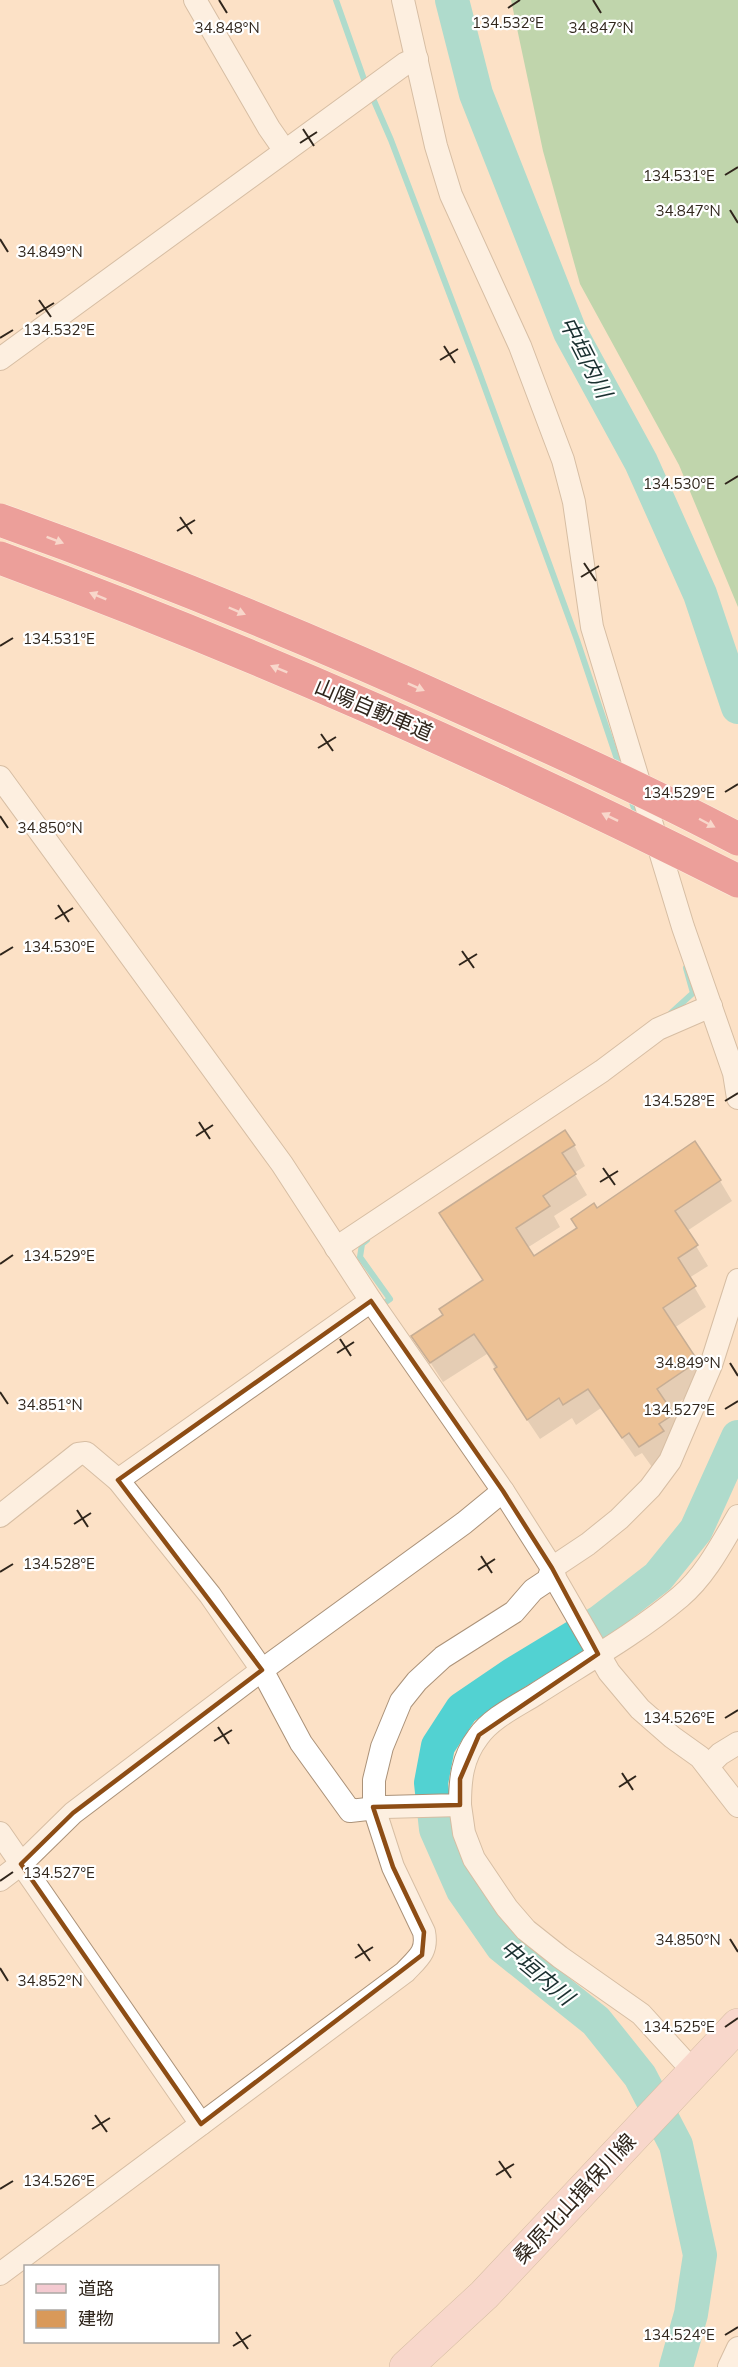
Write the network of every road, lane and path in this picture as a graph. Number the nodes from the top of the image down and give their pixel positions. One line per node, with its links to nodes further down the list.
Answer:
1 (195, 0): 4 (street)
2 (403, 0): 3 (street)
3 (417, 59): 4 (street); 11 (street)
4 (285, 151): 5 (street)
5 (0, 359)
6 (0, 520): 9 (highway, 山陽自動車道, one-way to 9, bridge)
7 (0, 558): 10 (highway, 山陽自動車道, one-way to 7, bridge)
8 (0, 777): 13 (street)
9 (738, 839)
10 (738, 881)
11 (711, 1006): 12 (street); 13 (street)
12 (738, 1098)
13 (336, 1248): 15 (street)
14 (738, 1280): 20 (street)
15 (371, 1301): 16 (street); 17 (street)
16 (118, 1480): 18 (street); 22 (street)
17 (503, 1491): 20 (street); 22 (street)
18 (0, 1516)
19 (738, 1516): 21 (street)
20 (554, 1574): 21 (street); 27 (street)
21 (596, 1652): 24 (street); 25 (street)
22 (262, 1670): 27 (street); 29 (street)
23 (738, 1743): 24 (street)
24 (708, 1766): 26 (street)
25 (457, 1806): 27 (street); 32 (street)
26 (738, 1806)
27 (379, 1808): 33 (street)
28 (0, 1833): 29 (street)
29 (21, 1864): 30 (street); 33 (street)
30 (0, 1880)
31 (735, 2033): 32 (main road, 桑原北山揖保川線)
32 (689, 2076): 36 (main road, 桑原北山揖保川線)
33 (201, 2124): 34 (street)
34 (0, 2274)
35 (738, 2348): 37 (street)
36 (406, 2367)
37 (729, 2367)

